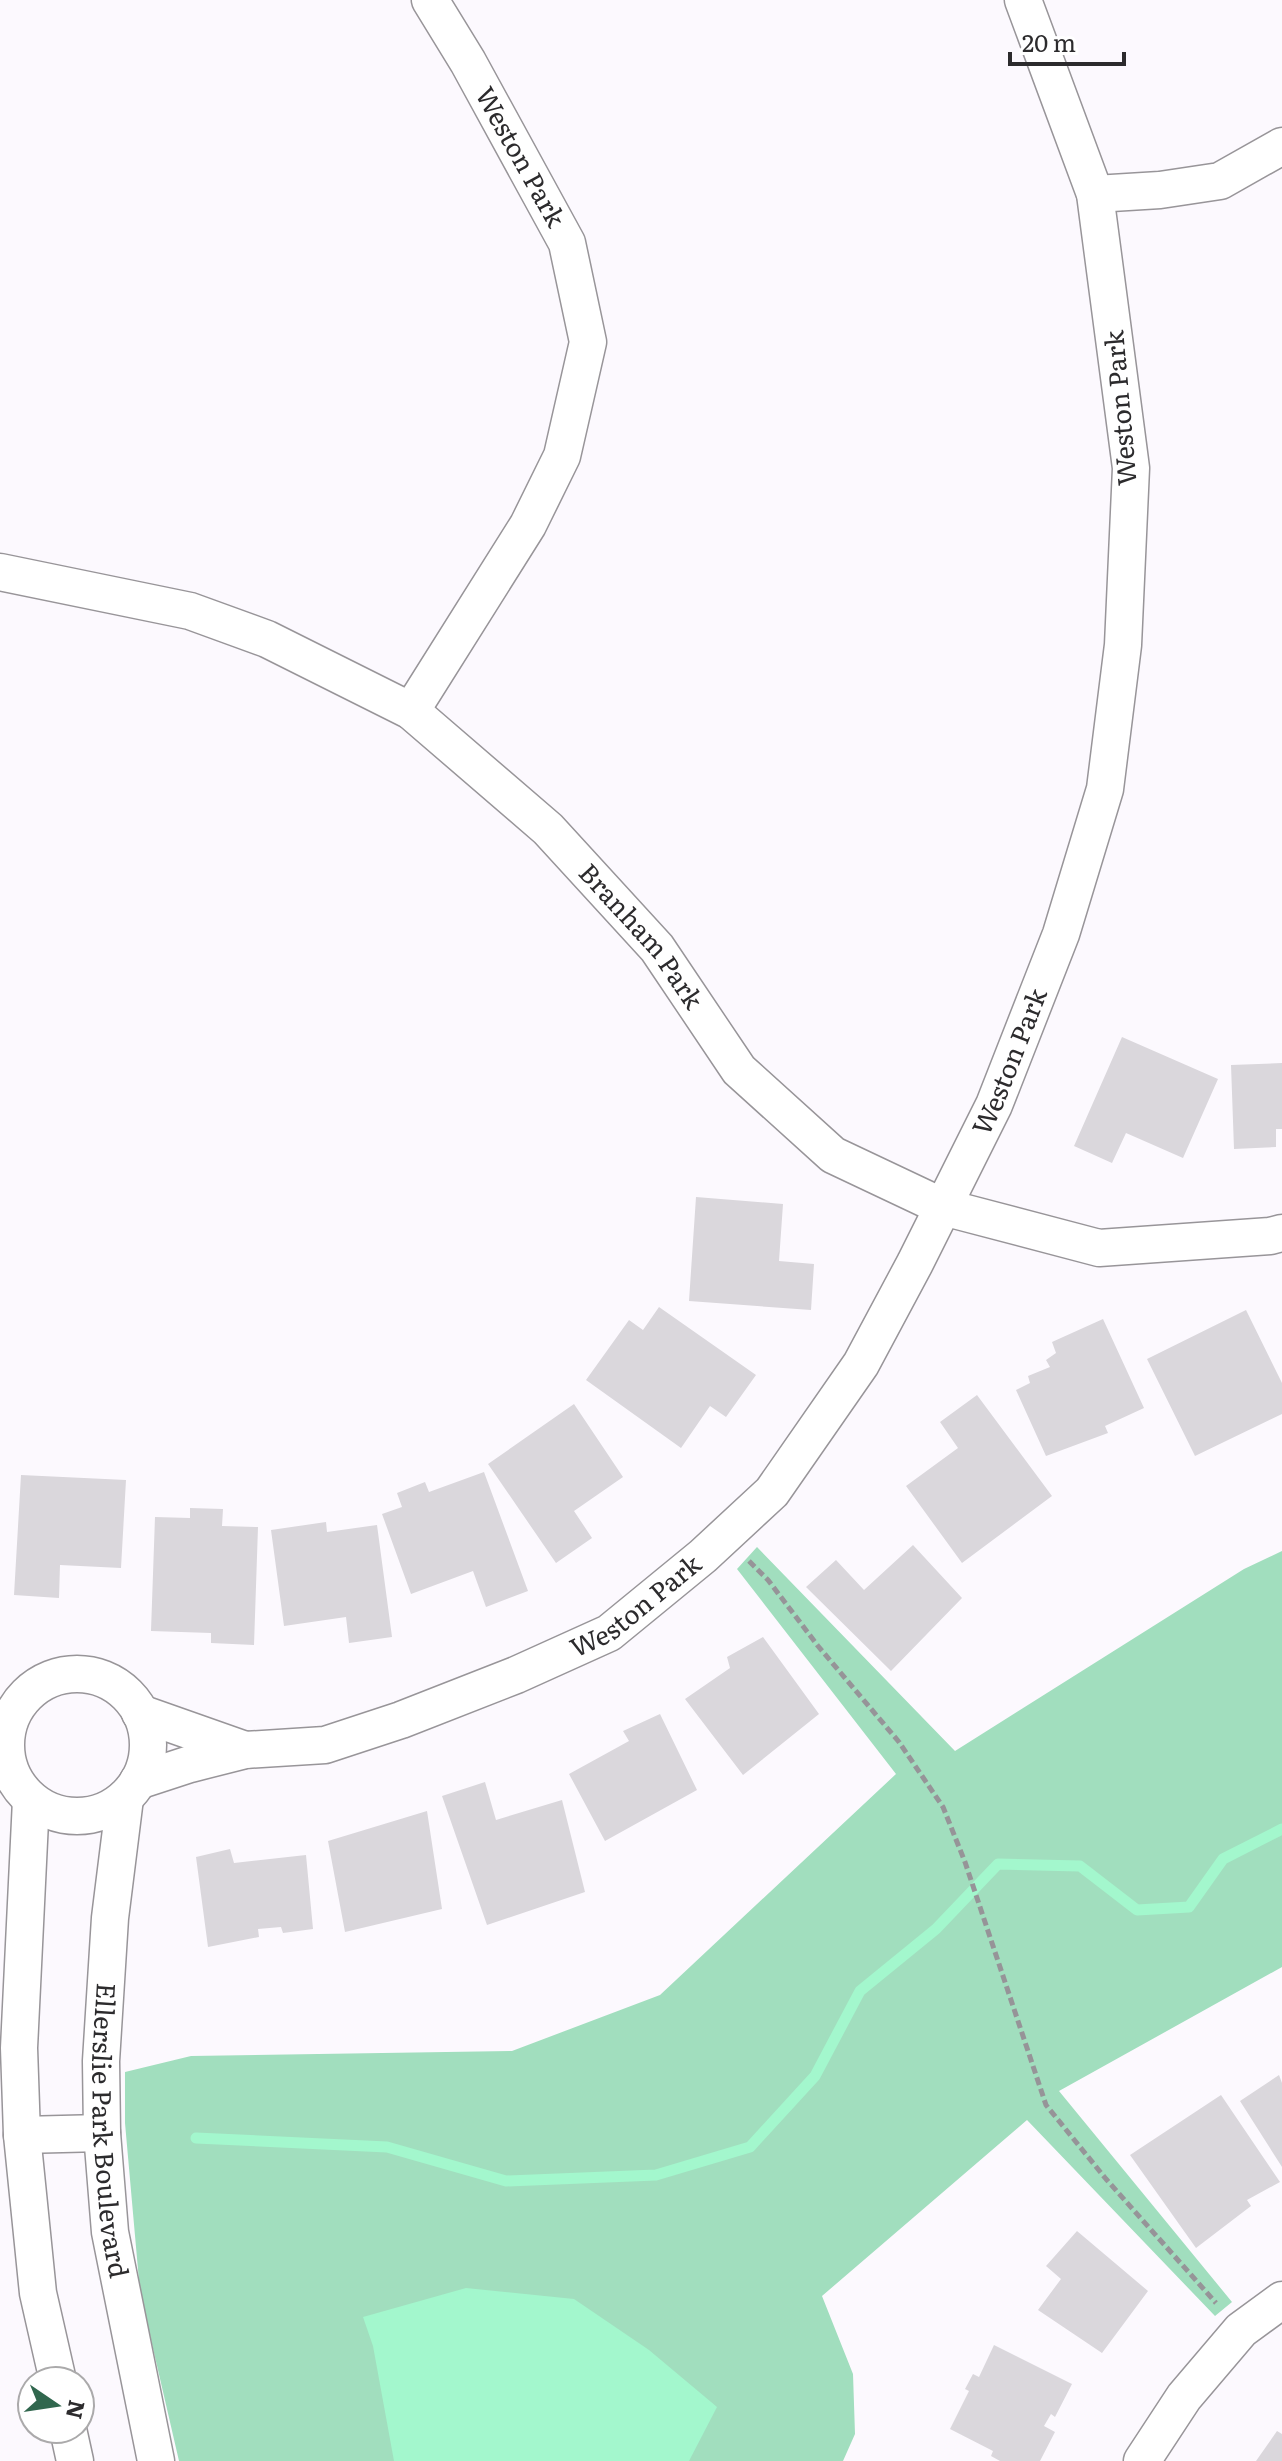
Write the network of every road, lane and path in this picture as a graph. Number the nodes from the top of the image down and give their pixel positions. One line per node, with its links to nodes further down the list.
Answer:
1 (430, 0): 6 (street, Weston Park)
2 (1023, 0): 4 (street, Weston Park)
3 (1282, 146): 4 (street)
4 (1095, 194): 7 (street, Weston Park)
5 (0, 572): 6 (street, Branham Park)
6 (411, 711): 7 (street, Branham Park)
7 (943, 1207): 8 (street, Branham Park); 9 (street, Weston Park)
8 (1282, 1233)
9 (725, 1536): 12 (street, Weston Park); 18 (path)
10 (9, 1709): 11 (street, Weston Park); 13 (street, Weston Park)
11 (140, 1713): 12 (street, Weston Park); 14 (street)
12 (245, 1750): 14 (street, Weston Park)
13 (14, 1780): 14 (street, Weston Park); 16 (street)
14 (132, 1790): 15 (street, Ellerslie Park Boulevard)
15 (102, 2133): 16 (street); 20 (street, Ellerslie Park Boulevard)
16 (22, 2135): 19 (street)
17 (1282, 2300): 18 (street)
18 (1241, 2330): 21 (street)
19 (54, 2365)
20 (156, 2461)
21 (1142, 2461)

